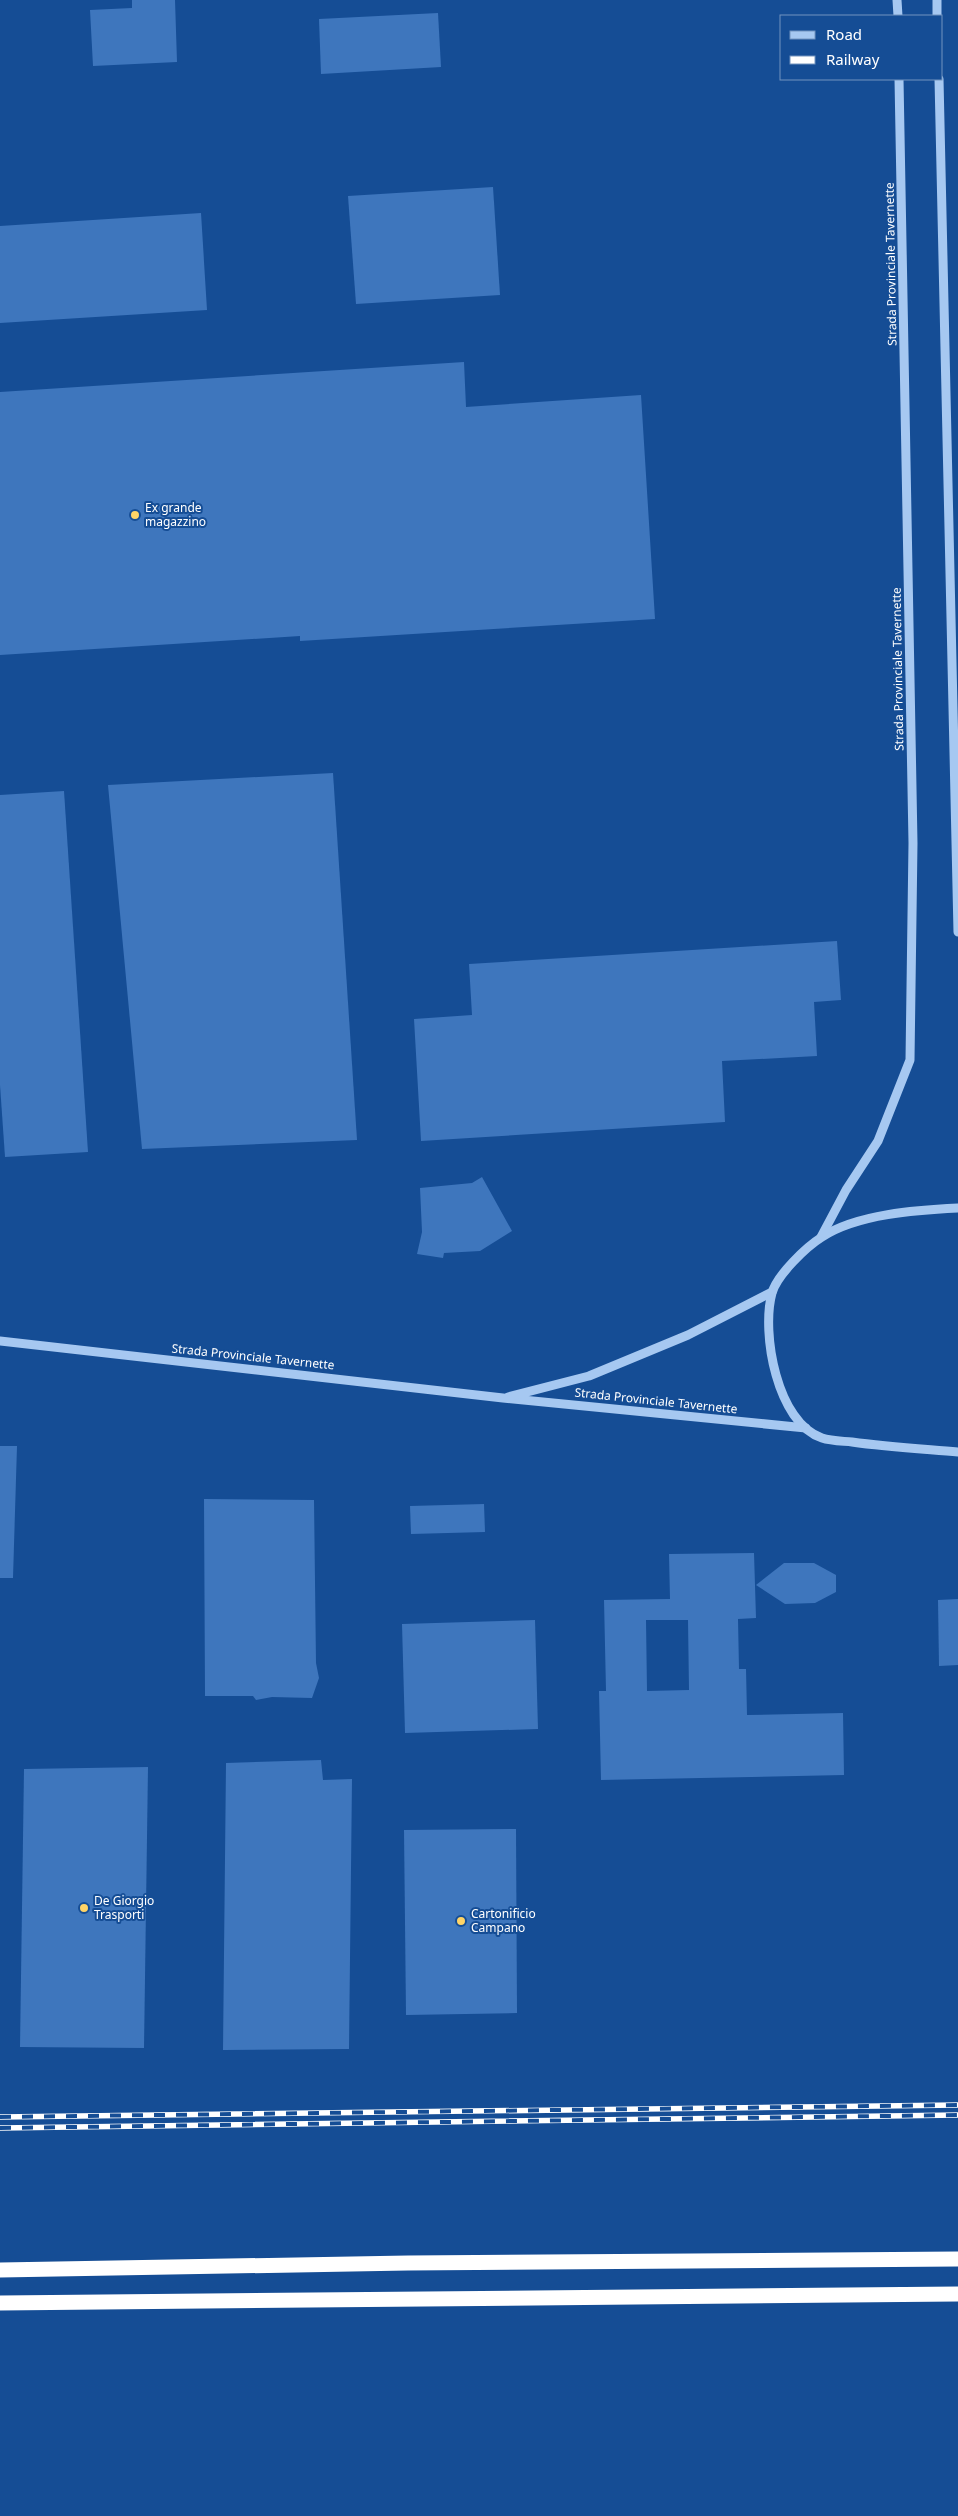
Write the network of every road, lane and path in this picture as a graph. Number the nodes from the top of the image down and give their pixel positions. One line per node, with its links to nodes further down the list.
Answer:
1 (897, 0): 3 (street)
2 (937, 0): 4 (street)
3 (898, 15)
4 (937, 15)
5 (899, 80): 9 (street, Strada Provinciale Tavernette)
6 (939, 80): 7 (street)
7 (958, 932)
8 (958, 1208): 9 (street)
9 (820, 1237): 10 (street)
10 (772, 1292): 12 (street, Strada Provinciale Tavernette); 13 (street)
11 (0, 1342): 12 (street, Strada Provinciale Tavernette)
12 (503, 1398): 13 (street, Strada Provinciale Tavernette)
13 (806, 1428): 14 (street)
14 (958, 1452)
15 (958, 2259): 16 (highway)
16 (0, 2270)
17 (958, 2294): 18 (highway)
18 (0, 2302)

